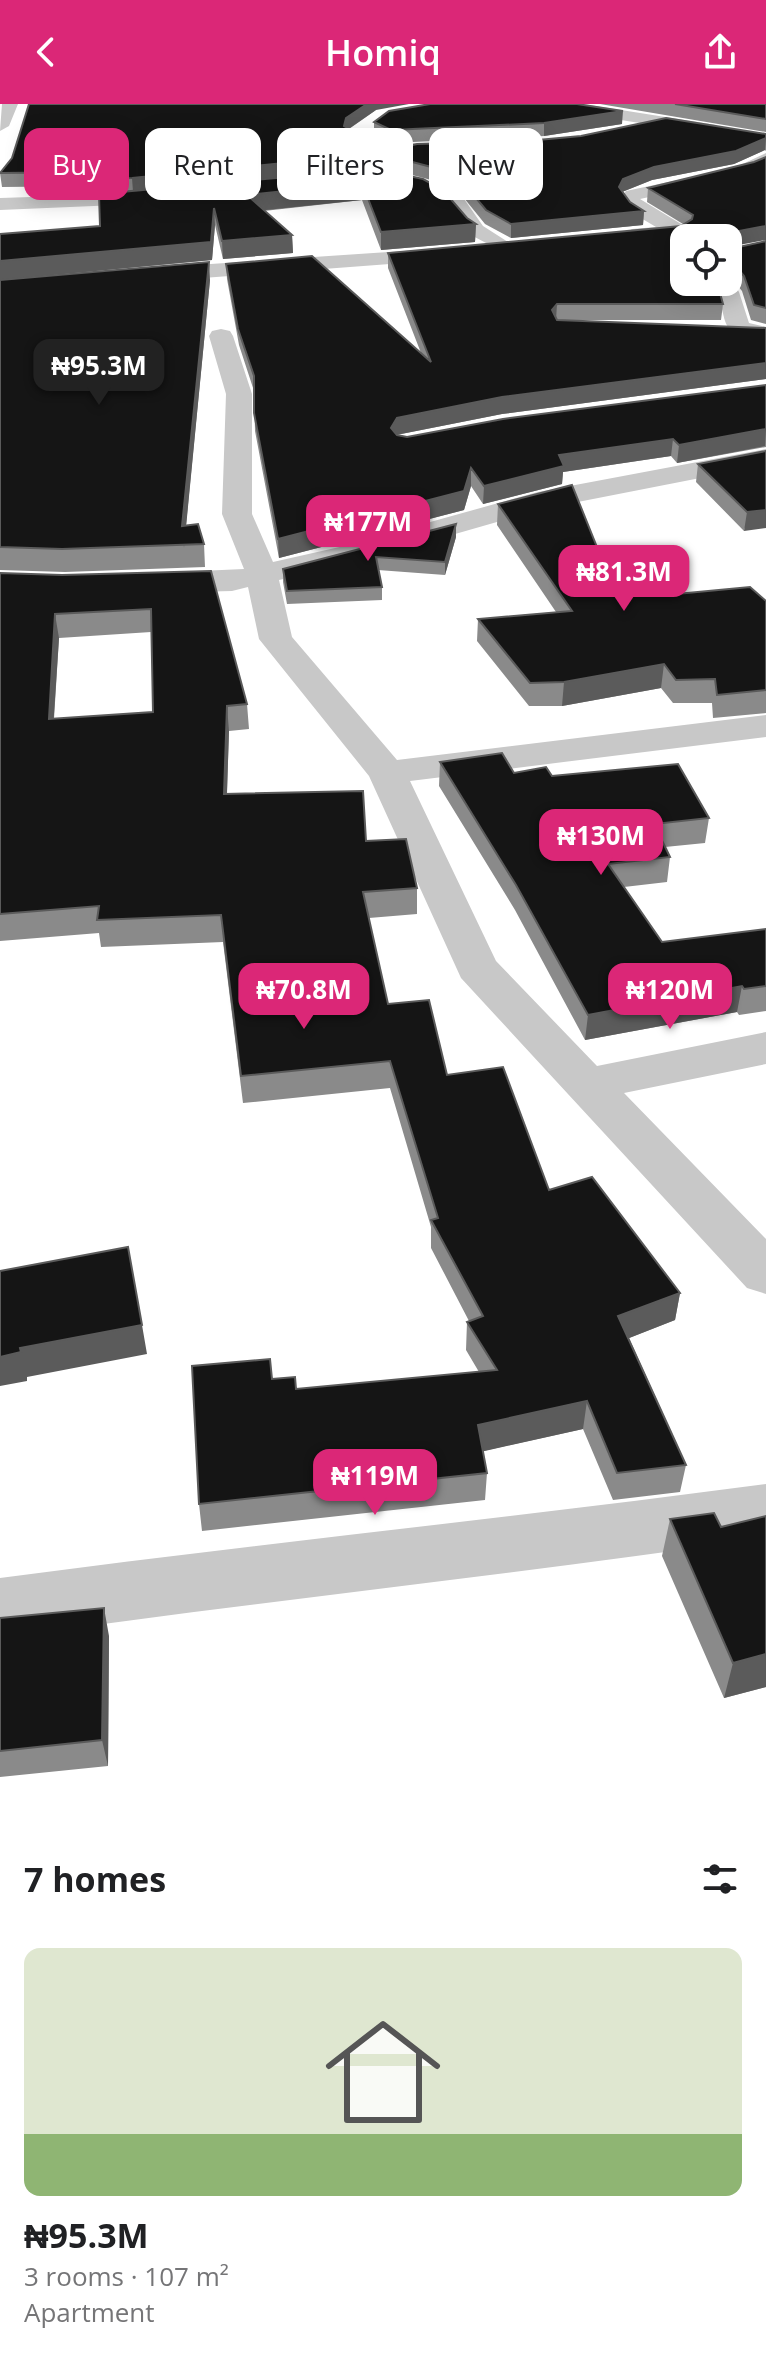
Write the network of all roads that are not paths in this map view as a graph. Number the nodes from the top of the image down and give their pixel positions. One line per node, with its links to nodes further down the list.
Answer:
1 (551, 104): 2 (street)
2 (666, 122): 3 (street); 4 (street)
3 (729, 132)
4 (629, 134)
5 (766, 159): 9 (street)
6 (413, 185): 12 (street)
7 (145, 198): 8 (street)
8 (0, 204)
9 (670, 226)
10 (670, 235): 11 (street)
11 (609, 237)
12 (120, 278)
13 (729, 296): 15 (street)
14 (716, 331): 15 (street)
15 (756, 332)
16 (221, 336): 18 (street)
17 (766, 457): 18 (street)
18 (261, 572): 19 (street); 21 (street)
19 (126, 583)
20 (766, 726): 21 (street)
21 (387, 773): 23 (street)
22 (766, 1048): 23 (street)
23 (589, 1084): 24 (street)
24 (766, 1273)
25 (766, 1511): 26 (street)
26 (0, 1608)

